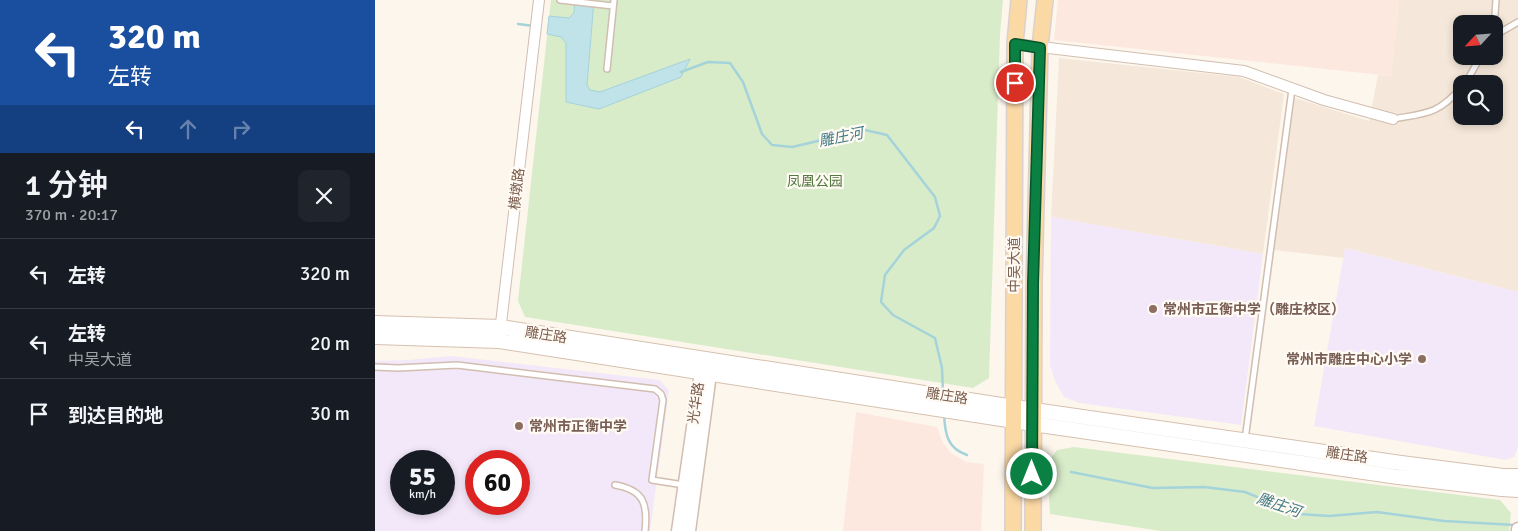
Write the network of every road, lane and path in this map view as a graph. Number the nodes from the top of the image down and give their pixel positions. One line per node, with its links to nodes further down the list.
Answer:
1 (560, 0): 2 (lane)
2 (566, 0): 8 (lane)
3 (614, 0): 8 (lane)
4 (1019, 0): 12 (main road, 中吴大道)
5 (1045, 0): 13 (main road, 中吴大道)
6 (1497, 0): 9 (lane)
7 (538, 5): 19 (street, 横墩路)
8 (613, 6): 14 (lane)
9 (1495, 15)
10 (1518, 22): 11 (lane)
11 (1503, 31)
12 (1015, 44): 13 (street); 23 (main road, 中吴大道)
13 (1040, 48): 15 (street); 24 (main road, 中吴大道)
14 (607, 69)
15 (1292, 88): 17 (street); 25 (lane)
16 (1453, 97): 17 (lane)
17 (1393, 119)
18 (375, 323): 19 (main road, 雕庄路)
19 (500, 334): 20 (main road, 雕庄路); 22 (main road, 雕庄路)
20 (375, 337)
21 (375, 367): 28 (lane)
22 (706, 368): 23 (main road, 雕庄路); 23 (main road, 雕庄路); 28 (street, 光华路); 32 (street, 光华路)
23 (1013, 414): 24 (main road, 雕庄路); 33 (main road, 中吴大道)
24 (1033, 416): 25 (main road, 雕庄路); 29 (main road, 雕庄路); 34 (main road, 中吴大道)
25 (1245, 440): 26 (main road, 雕庄路)
26 (1518, 476)
27 (615, 485): 30 (lane)
28 (685, 485): 31 (street, 光华路)
29 (1518, 490)
30 (645, 531)
31 (679, 531)
32 (689, 531)
33 (1013, 531)
34 (1033, 531)

